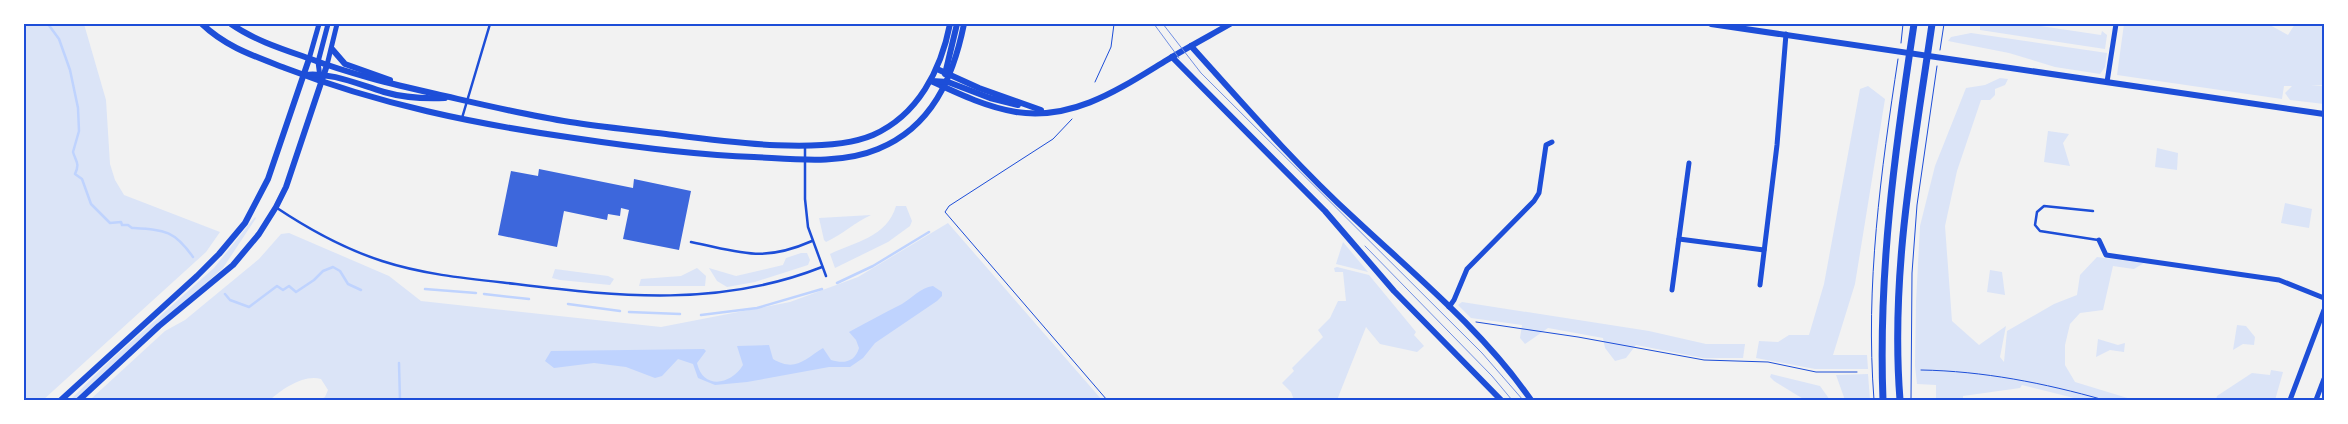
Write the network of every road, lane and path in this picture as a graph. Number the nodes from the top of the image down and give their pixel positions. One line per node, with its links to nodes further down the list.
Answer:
1 (202, 24): 32 (street)
2 (231, 24): 26 (street)
3 (319, 24): 26 (street)
4 (328, 24): 27 (street)
5 (337, 24): 20 (street)
6 (490, 24): 40 (lane)
7 (950, 24): 29 (street)
8 (957, 24): 31 (street)
9 (964, 24): 31 (street)
10 (1114, 24): 35 (path)
11 (1230, 24): 19 (street)
12 (1711, 24): 18 (street)
13 (1903, 24): 21 (path)
14 (1914, 24): 22 (main road)
15 (1932, 24): 23 (main road)
16 (1944, 24): 24 (path)
17 (2116, 24): 36 (street)
18 (1786, 34): 21 (street); 56 (street)
19 (1191, 46): 25 (street); 62 (street)
20 (332, 49): 28 (street); 38 (street)
21 (1900, 50): 22 (street)
22 (1910, 52): 23 (street); 73 (main road)
23 (1928, 54): 24 (street); 74 (main road)
24 (1938, 56): 36 (street); 75 (path)
25 (1172, 57): 42 (street); 71 (street)
26 (310, 59): 27 (street); 32 (street)
27 (318, 62): 28 (street); 30 (street)
28 (326, 65): 30 (street); 38 (street)
29 (937, 69): 31 (street); 34 (street)
30 (322, 73): 32 (street); 33 (street); 39 (street)
31 (948, 74): 37 (street); 41 (street)
32 (303, 75): 33 (street); 68 (street)
33 (321, 82): 45 (street); 50 (street)
34 (931, 82): 37 (street); 47 (street)
35 (1095, 82)
36 (2108, 82): 43 (street)
37 (945, 84): 41 (street); 42 (street); 48 (street)
38 (410, 88): 39 (street)
39 (455, 98): 40 (street)
40 (469, 101): 45 (lane); 47 (street)
41 (1029, 106): 42 (street)
42 (1044, 112)
43 (2324, 114)
44 (1072, 119): 70 (path)
45 (462, 120): 48 (street)
46 (1552, 142): 62 (street)
47 (805, 145): 48 (lane)
48 (806, 159): 54 (lane)
49 (1689, 163): 52 (street)
50 (276, 207): 57 (lane); 69 (street)
51 (2092, 212): 53 (lane)
52 (1679, 239): 56 (street); 60 (street)
53 (2100, 240): 61 (street)
54 (812, 241): 55 (lane); 57 (lane)
55 (691, 242)
56 (1764, 250): 59 (street)
57 (822, 267): 58 (lane)
58 (826, 276)
59 (1760, 285)
60 (1672, 290)
61 (2324, 298)
62 (1449, 307): 64 (street)
63 (2324, 310): 77 (street)
64 (1466, 325): 66 (path); 72 (street)
65 (1922, 370): 76 (path)
66 (1857, 372)
67 (2324, 379): 78 (street)
68 (61, 400)
69 (79, 400)
70 (1107, 400)
71 (1501, 400)
72 (1532, 400)
73 (1883, 400)
74 (1900, 400)
75 (1910, 400)
76 (2104, 400)
77 (2290, 400)
78 (2316, 400)

